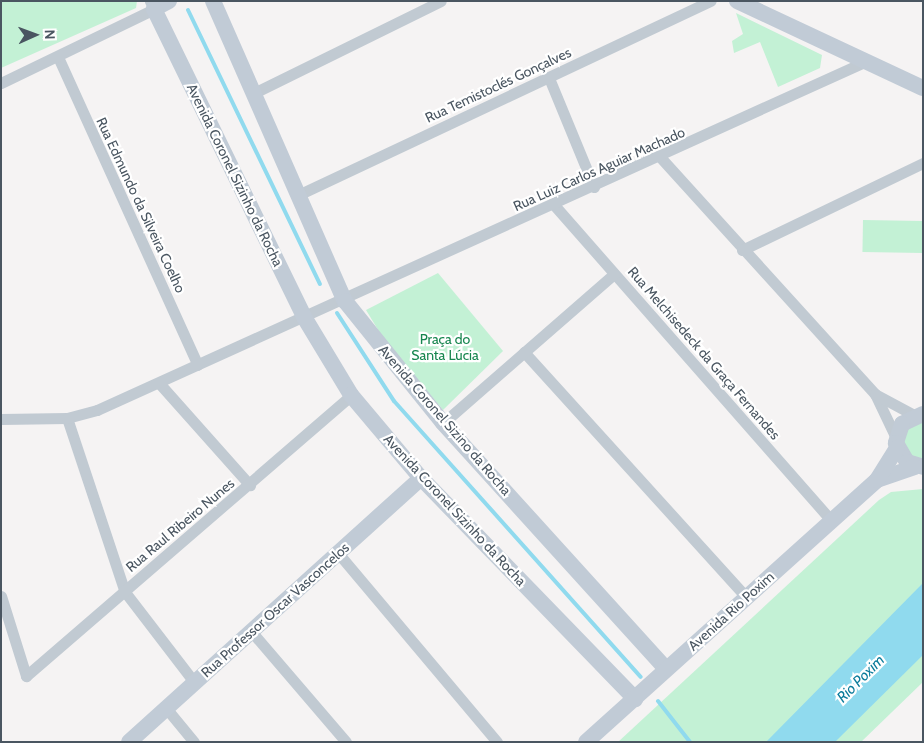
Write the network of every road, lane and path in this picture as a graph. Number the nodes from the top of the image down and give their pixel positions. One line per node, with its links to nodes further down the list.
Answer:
1 (168, 1): 6 (street)
2 (214, 1): 12 (street, Avenida Coronel Sizino da Rocha)
3 (441, 1): 12 (street)
4 (711, 1): 9 (street, Rua Temistoclés Gonçalves)
5 (737, 1): 8 (street)
6 (152, 5): 7 (street); 21 (street, Avenida Coronel Sizinho da Rocha)
7 (58, 58): 10 (street); 23 (street, Rua Edmundo da Silveira Coelho)
8 (864, 62): 11 (street); 13 (street, Rua Luiz Carlos Aguiar Machado)
9 (549, 78): 15 (street); 16 (street, Rua Temistoclés Gonçalves)
10 (1, 83)
11 (922, 89)
12 (254, 93): 16 (street, Avenida Coronel Sizino da Rocha)
13 (661, 158): 15 (street, Rua Luiz Carlos Aguiar Machado); 18 (street)
14 (923, 163): 18 (street)
15 (594, 187): 17 (street, Rua Luiz Carlos Aguiar Machado)
16 (298, 195): 20 (street, Avenida Coronel Sizino da Rocha)
17 (554, 206): 19 (street, Rua Melchisedeck da Graça Fernandes); 20 (street, Rua Luiz Carlos Aguiar Machado)
18 (742, 250): 25 (street)
19 (614, 274): 22 (street); 36 (street, Rua Melchisedeck da Graça Fernandes)
20 (344, 301): 21 (street, Rua Luiz Carlos Aguiar Machado); 30 (street, Avenida Coronel Sizino da Rocha)
21 (304, 317): 23 (street, Rua Luiz Carlos Aguiar Machado); 26 (street, Avenida Coronel Sizinho da Rocha)
22 (524, 352): 30 (street); 40 (street)
23 (198, 365): 24 (street, Rua Luiz Carlos Aguiar Machado)
24 (159, 384): 28 (street, Rua Luiz Carlos Aguiar Machado); 35 (street)
25 (875, 394): 27 (street); 31 (street)
26 (351, 395): 33 (street, Avenida Coronel Sizinho da Rocha); 35 (street, Rua Raul Ribeiro Nunes)
27 (920, 413): 31 (street, Avenida Rio Poxim)
28 (68, 418): 29 (street); 38 (street)
29 (1, 419)
30 (443, 423): 43 (street, Avenida Coronel Sizino da Rocha)
31 (897, 443): 32 (street); 34 (street, Avenida Rio Poxim)
32 (920, 468): 34 (street, Avenida Rio Poxim)
33 (421, 478): 37 (street, Rua Professor Oscar Vasconcelos); 45 (street, Avenida Coronel Sizinho da Rocha)
34 (877, 480): 36 (street, Avenida Rio Poxim)
35 (250, 485): 38 (street, Rua Raul Ribeiro Nunes)
36 (831, 520): 40 (street, Avenida Rio Poxim)
37 (338, 553): 42 (street, Rua Professor Oscar Vasconcelos); 50 (street)
38 (125, 592): 41 (street, Rua Raul Ribeiro Nunes); 44 (street)
39 (1, 596): 41 (street)
40 (746, 598): 43 (street, Avenida Rio Poxim)
41 (4, 614)
42 (251, 631): 44 (street, Rua Professor Oscar Vasconcelos); 49 (street)
43 (666, 669): 45 (street, Avenida Rio Poxim)
44 (194, 682): 46 (street, Rua Professor Oscar Vasconcelos)
45 (634, 698): 51 (street, Avenida Rio Poxim)
46 (166, 708): 47 (street, Rua Professor Oscar Vasconcelos); 48 (street)
47 (129, 742)
48 (194, 742)
49 (346, 742)
50 (497, 742)
51 (586, 742)

